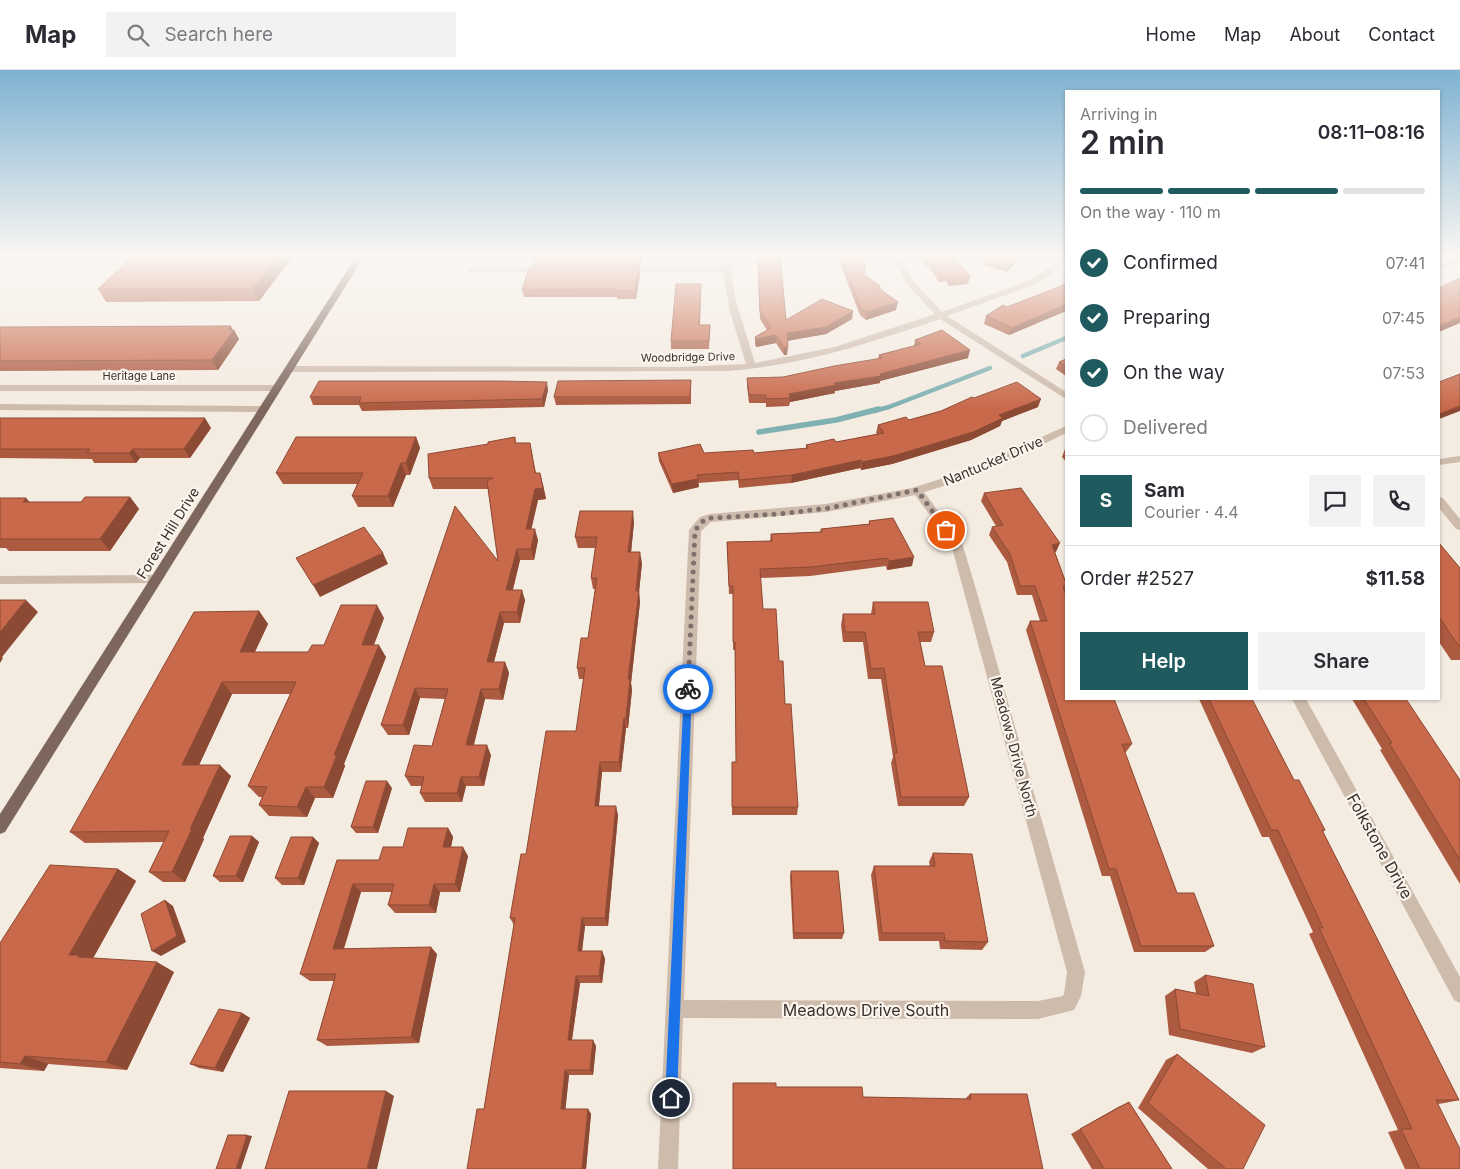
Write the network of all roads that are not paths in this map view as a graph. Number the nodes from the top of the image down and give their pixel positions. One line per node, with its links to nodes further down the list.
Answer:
1 (329, 306): 7 (main road, Forest Hill Drive)
2 (732, 306): 6 (street)
3 (932, 306): 5 (street)
4 (965, 306): 5 (street, Woodbridge Drive)
5 (940, 315): 6 (street, Woodbridge Drive); 10 (street)
6 (751, 366): 7 (street, Woodbridge Drive)
7 (289, 369): 9 (main road, Forest Hill Drive)
8 (0, 388): 9 (street, Heritage Lane)
9 (278, 388): 12 (main road, Forest Hill Drive)
10 (1065, 395)
11 (0, 407): 12 (street)
12 (264, 409): 20 (main road, Forest Hill Drive)
13 (1065, 429): 16 (street, Nantucket Drive)
14 (1460, 459): 15 (street)
15 (1440, 462)
16 (917, 490): 24 (street, Meadows Drive North); 25 (street, Nantucket Drive)
17 (1440, 502): 18 (street)
18 (1460, 526)
19 (0, 580): 20 (street)
20 (157, 580): 22 (main road, Forest Hill Drive)
21 (1300, 700): 23 (street, Folkstone Drive)
22 (0, 827)
23 (1460, 994)
24 (1058, 1007): 25 (street, Meadows Drive South)
25 (674, 1009): 26 (street, Nantucket Drive)
26 (668, 1169)

